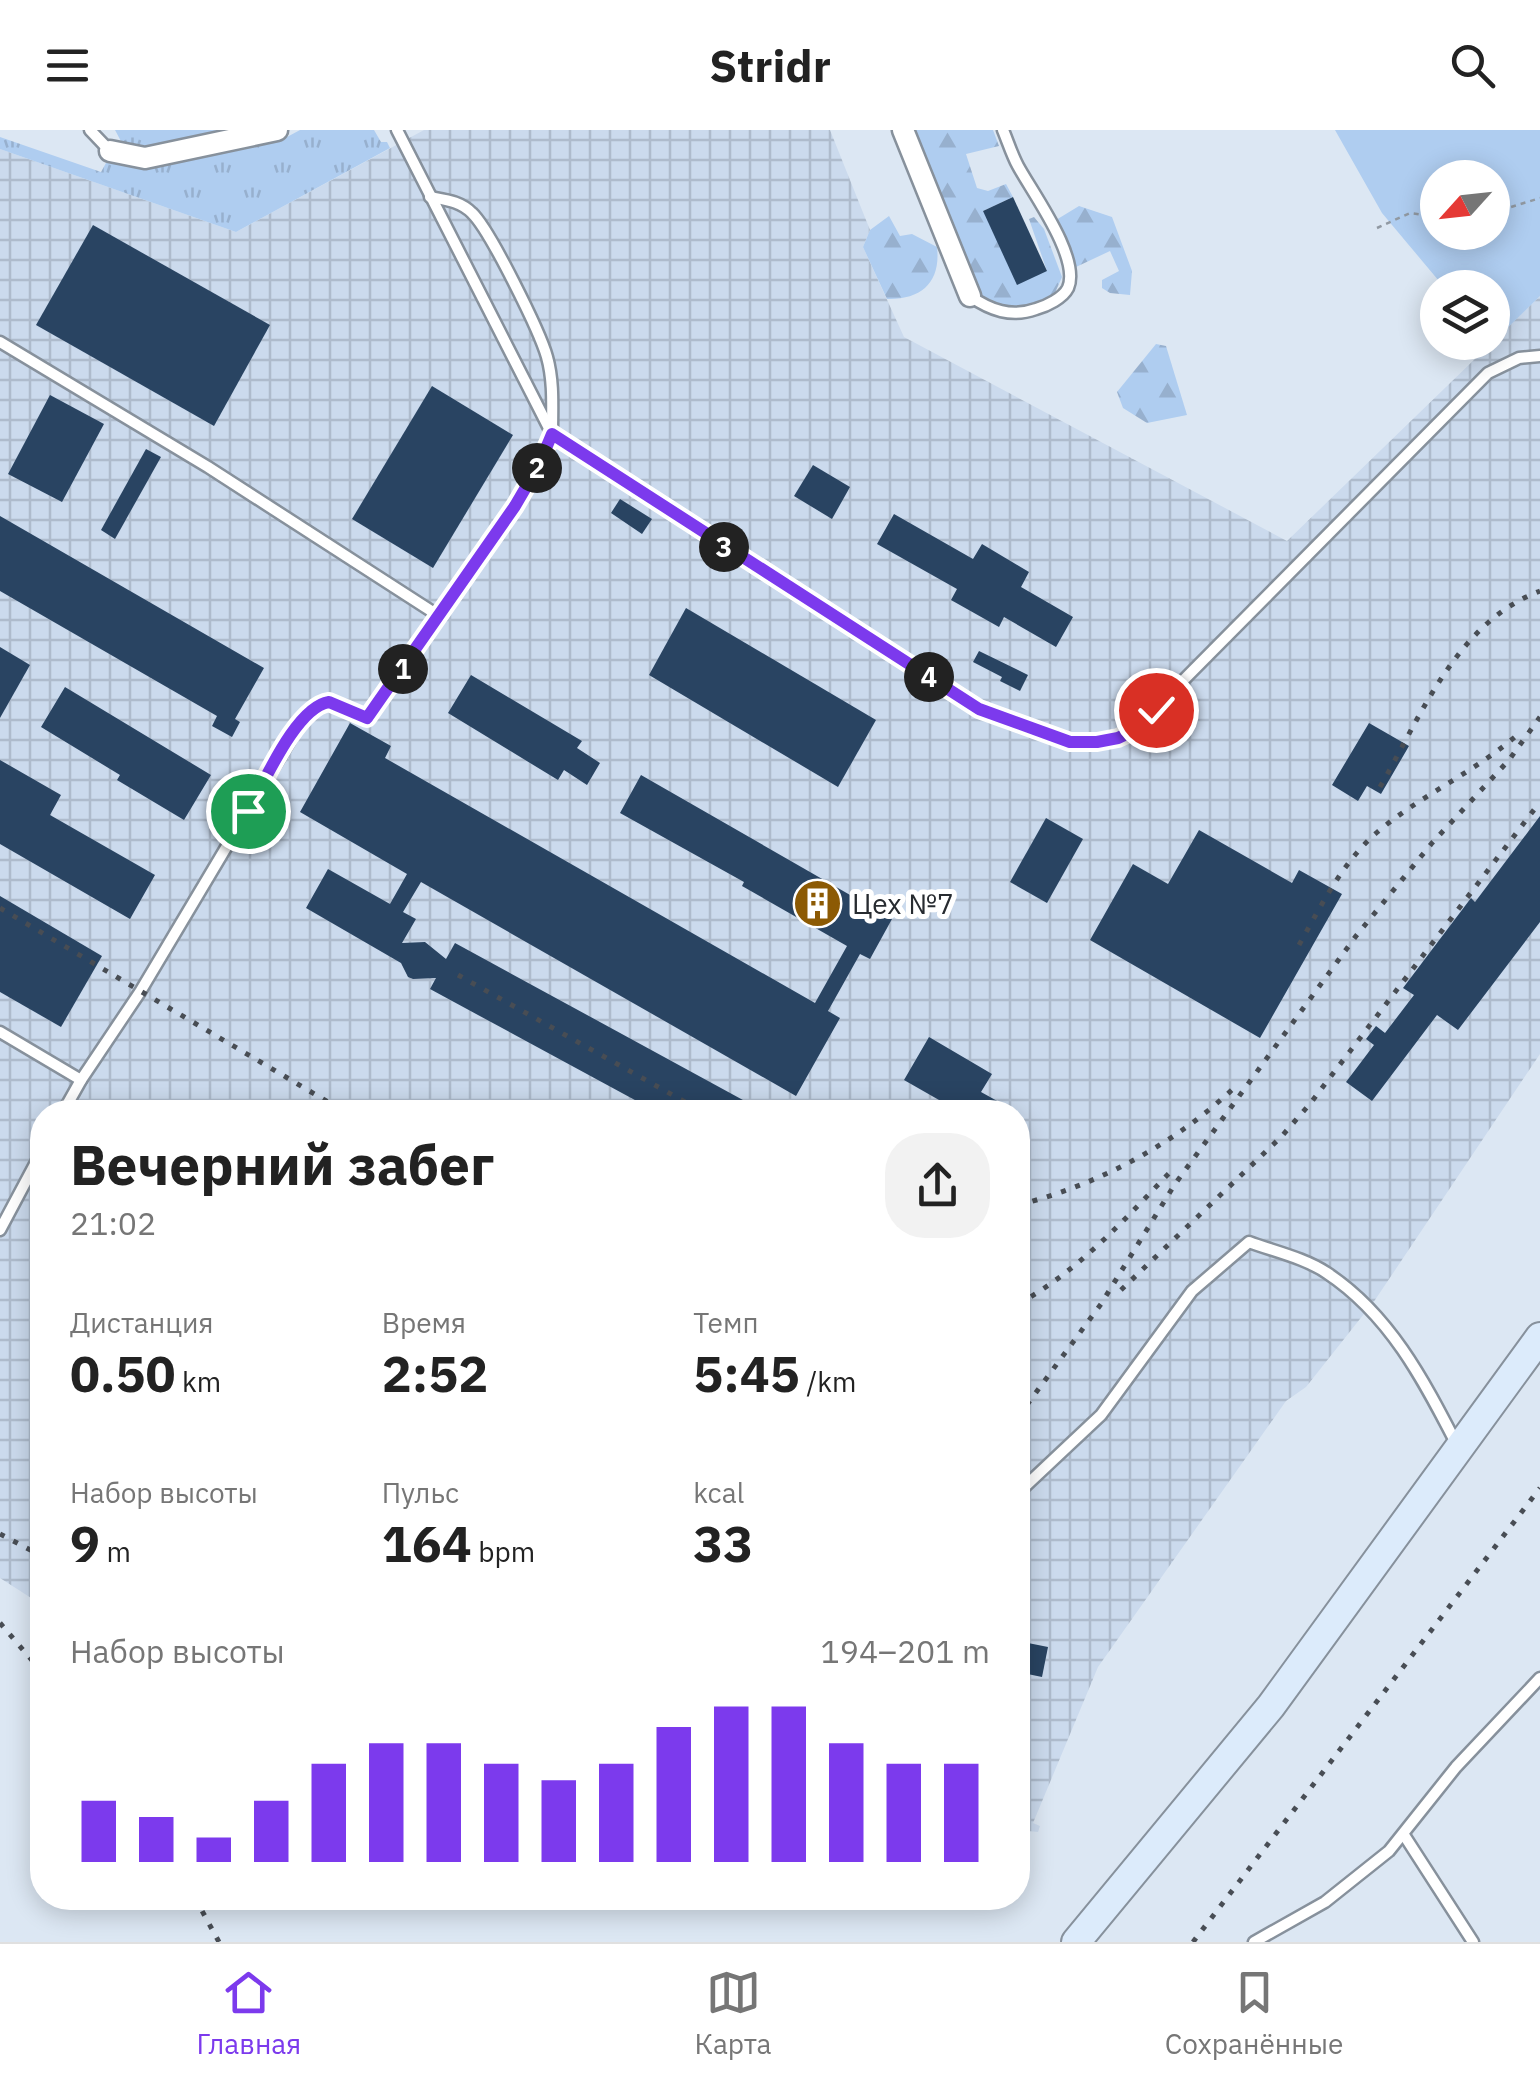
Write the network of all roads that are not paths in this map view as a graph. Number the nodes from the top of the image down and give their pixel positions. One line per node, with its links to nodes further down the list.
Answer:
1 (90, 130): 6 (lane)
2 (277, 130): 6 (street)
3 (396, 130): 7 (lane)
4 (903, 130): 8 (street)
5 (1003, 130): 8 (lane)
6 (110, 151)
7 (430, 198): 11 (lane); 11 (lane)
8 (970, 296)
9 (0, 342): 12 (lane)
10 (1540, 356): 11 (lane)
11 (552, 434): 12 (lane)
12 (440, 616): 14 (lane)
13 (0, 1032): 14 (lane)
14 (80, 1080): 15 (lane)
15 (69, 1100)
16 (30, 1174): 17 (lane)
17 (0, 1230)
18 (1540, 1337): 19 (main road)
19 (1459, 1448): 20 (lane); 23 (main road)
20 (1030, 1482)
21 (1540, 1678): 22 (lane)
22 (1404, 1836): 24 (lane); 25 (lane)
23 (1076, 1942)
24 (1254, 1942)
25 (1473, 1942)

